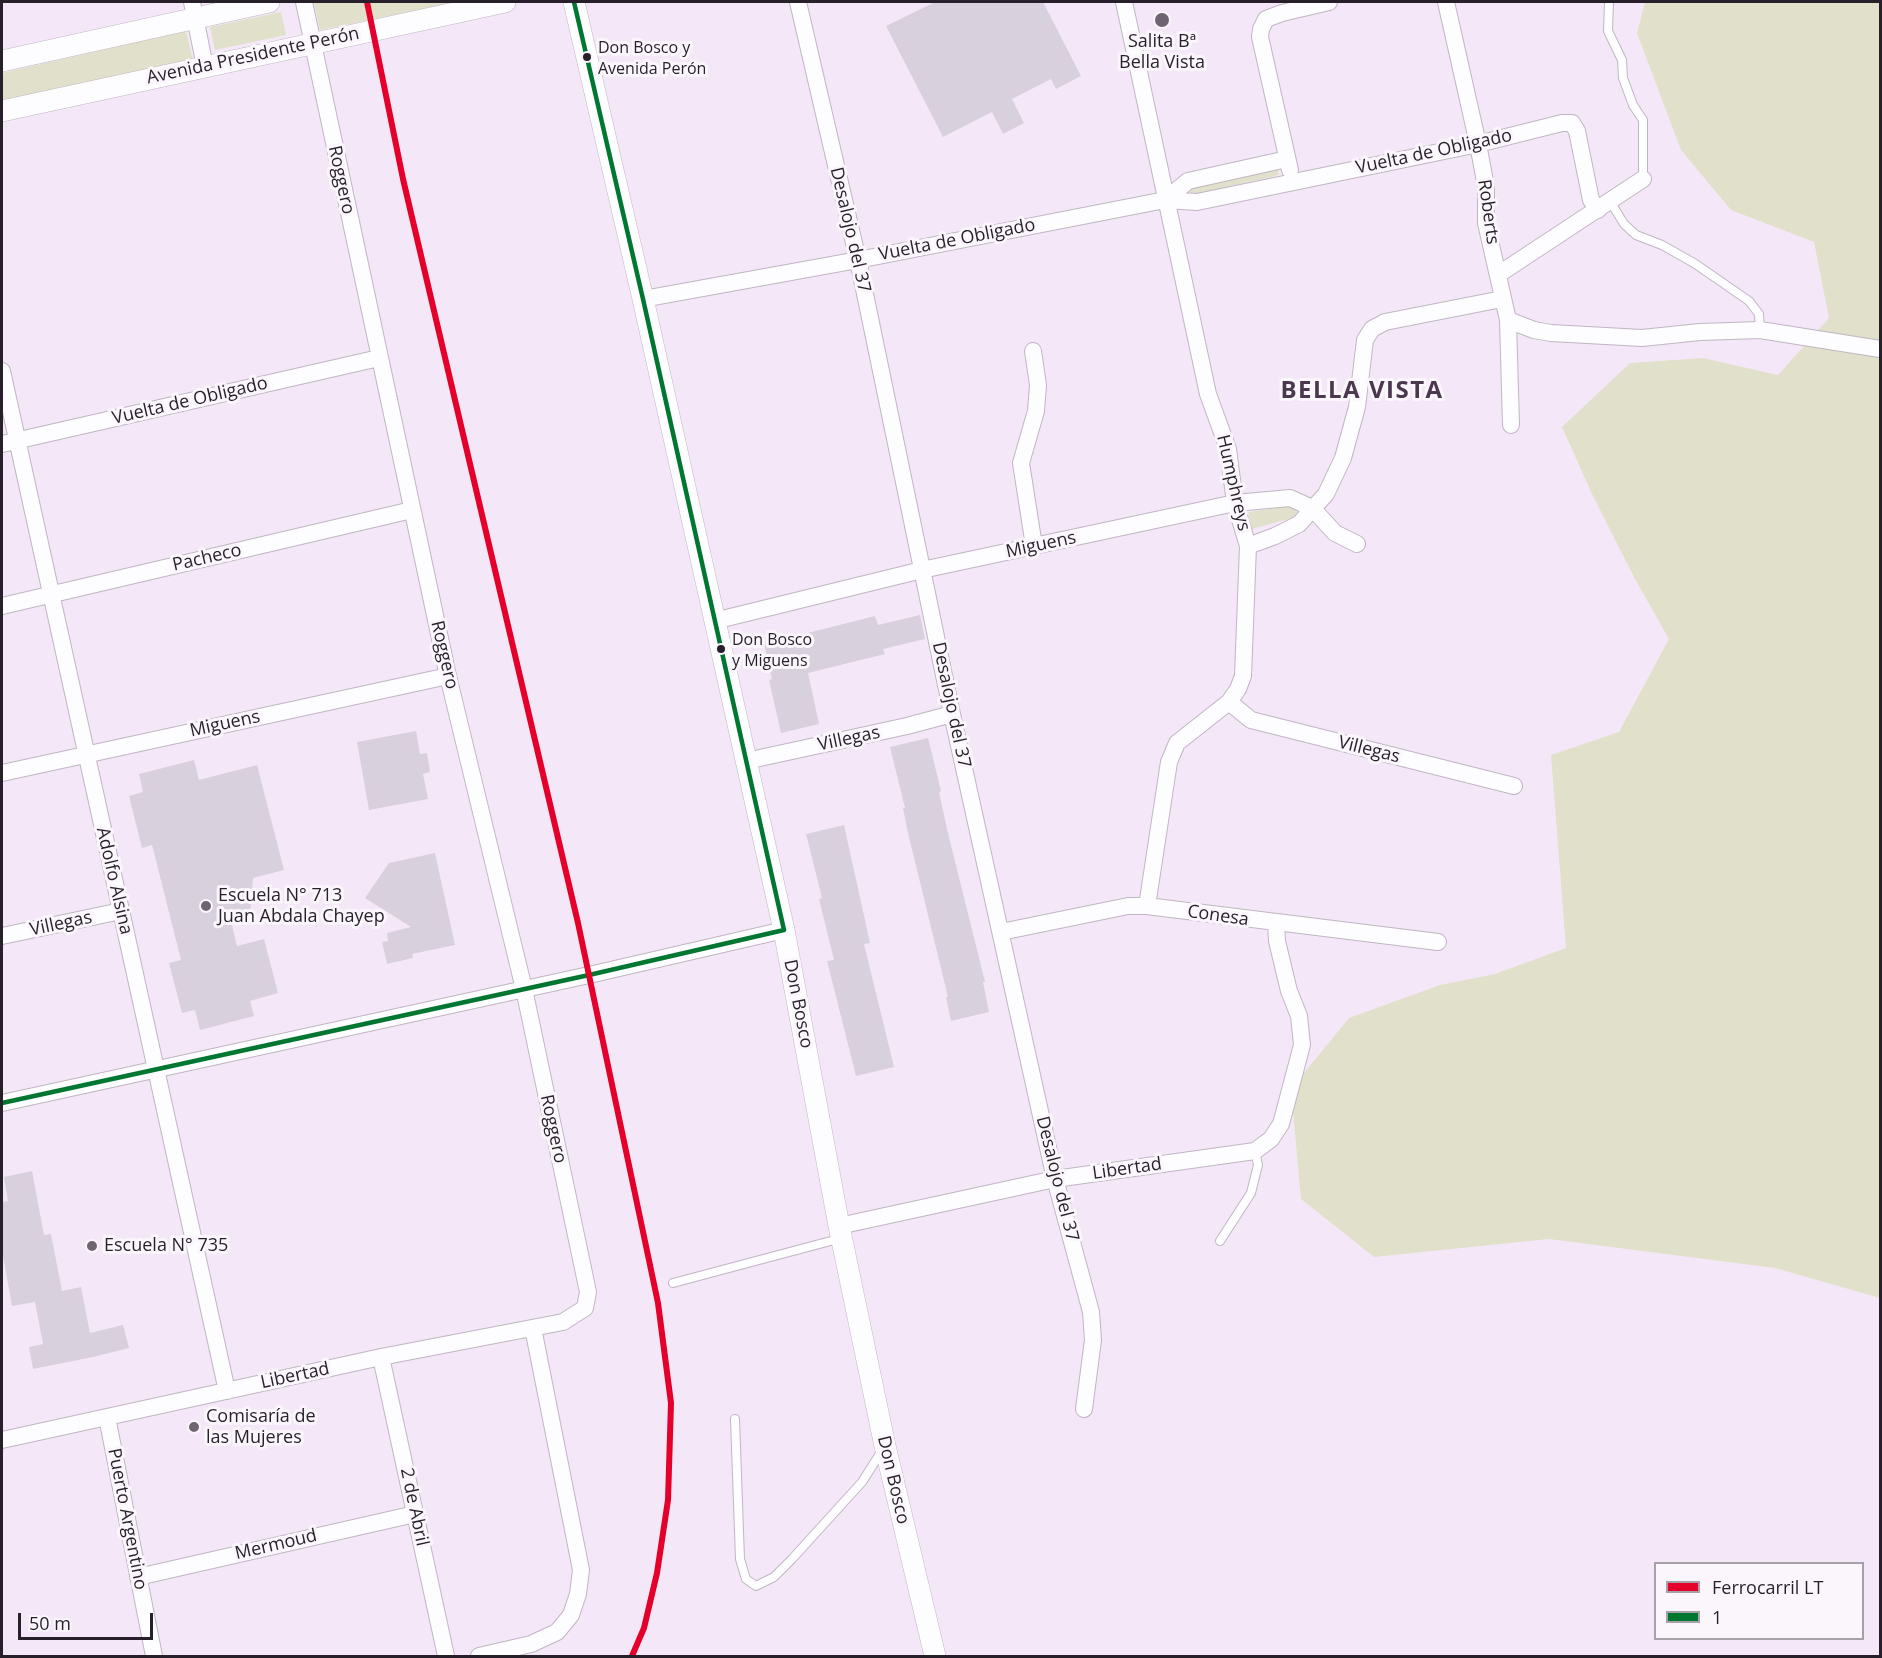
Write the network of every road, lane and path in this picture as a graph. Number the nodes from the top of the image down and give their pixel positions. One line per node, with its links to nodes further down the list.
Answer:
1 (269, 2): 10 (street)
2 (304, 2): 11 (street, Roggero)
3 (505, 2): 11 (street, Avenida Presidente Perón)
4 (574, 2): 23 (street, Don Bosco)
5 (798, 2): 21 (street, Desalojo del 37)
6 (1124, 2): 19 (street, Humphreys)
7 (1329, 2): 16 (street)
8 (1446, 2): 15 (street, Roberts)
9 (1609, 2): 17 (lane)
10 (194, 10): 12 (street); 13 (street)
11 (311, 44): 13 (street, Avenida Presidente Perón); 29 (street, Roggero)
12 (2, 61)
13 (205, 67): 14 (street, Avenida Presidente Perón)
14 (2, 111)
15 (1478, 144): 18 (street, Vuelta de Obligado); 20 (street, Vuelta de Obligado); 22 (street, Roberts)
16 (1287, 159): 18 (street); 19 (street, Vuelta de Obligado)
17 (1643, 178): 20 (street)
18 (1293, 182): 19 (street, Vuelta de Obligado)
19 (1165, 200): 21 (street, Vuelta de Obligado); 33 (street, Humphreys)
20 (1604, 205): 22 (street); 26 (lane)
21 (858, 260): 23 (street, Vuelta de Obligado); 39 (street, Desalojo del 37)
22 (1499, 274): 24 (street, Roberts)
23 (643, 299): 42 (street, Don Bosco)
24 (1502, 299): 25 (street, Roberts); 34 (street)
25 (1508, 320): 26 (street); 31 (street, Roberts)
26 (1760, 330): 27 (street)
27 (1881, 349)
28 (1033, 351): 37 (street)
29 (379, 358): 32 (street, Vuelta de Obligado); 35 (street, Roggero)
30 (2, 371): 32 (street, Adolfo Alsina)
31 (1511, 425)
32 (9, 442): 40 (street, Adolfo Alsina)
33 (1235, 503): 34 (street, Miguens); 37 (street, Miguens); 38 (street, Humphreys)
34 (1312, 508): 36 (street, Miguens); 38 (street)
35 (412, 510): 40 (street, Pacheco); 43 (street, Roggero)
36 (1357, 544)
37 (1034, 546): 39 (street, Miguens)
38 (1248, 546): 44 (street, Humphreys)
39 (922, 570): 42 (street, Miguens); 45 (street, Desalojo del 37)
40 (51, 595): 41 (street, Pacheco); 46 (street, Adolfo Alsina)
41 (2, 606)
42 (714, 621): 47 (street, Don Bosco)
43 (448, 676): 46 (street, Miguens); 57 (street, Roggero)
44 (1229, 702): 49 (street, Villegas); 50 (street, Humphreys)
45 (952, 714): 47 (street, Villegas); 54 (street, Desalojo del 37)
46 (85, 755): 48 (street, Miguens); 51 (street, Adolfo Alsina)
47 (746, 761): 53 (street, Don Bosco)
48 (2, 773)
49 (1514, 786)
50 (1146, 906): 52 (street, Conesa); 54 (street, Conesa)
51 (121, 911): 55 (street, Villegas); 58 (street, Adolfo Alsina)
52 (1276, 923): 56 (street, Conesa); 60 (street, Libertad)
53 (784, 930): 57 (street); 62 (street, Don Bosco)
54 (1001, 932): 61 (street, Desalojo del 37)
55 (2, 936)
56 (1438, 942)
57 (524, 989): 58 (street); 65 (street, Roggero)
58 (156, 1070): 59 (street); 68 (street, Adolfo Alsina)
59 (2, 1103)
60 (1255, 1151): 61 (street, Libertad); 63 (lane)
61 (1055, 1179): 62 (street, Libertad); 69 (street, Desalojo del 37)
62 (841, 1232): 64 (lane); 73 (street, Don Bosco)
63 (1220, 1241)
64 (673, 1283)
65 (585, 1308): 66 (street, Libertad)
66 (533, 1328): 67 (street, Libertad); 78 (street)
67 (381, 1357): 68 (street, Libertad); 74 (street, 2 de Abril)
68 (227, 1391): 70 (street, Libertad)
69 (1084, 1408)
70 (107, 1417): 72 (street, Libertad); 75 (street, Puerto Argentino)
71 (735, 1419): 73 (lane)
72 (2, 1440)
73 (885, 1446): 79 (street, Don Bosco)
74 (415, 1514): 75 (street, Mermoud); 77 (street, 2 de Abril)
75 (138, 1577): 76 (street, Puerto Argentino)
76 (154, 1656)
77 (446, 1656)
78 (479, 1656)
79 (935, 1656)

